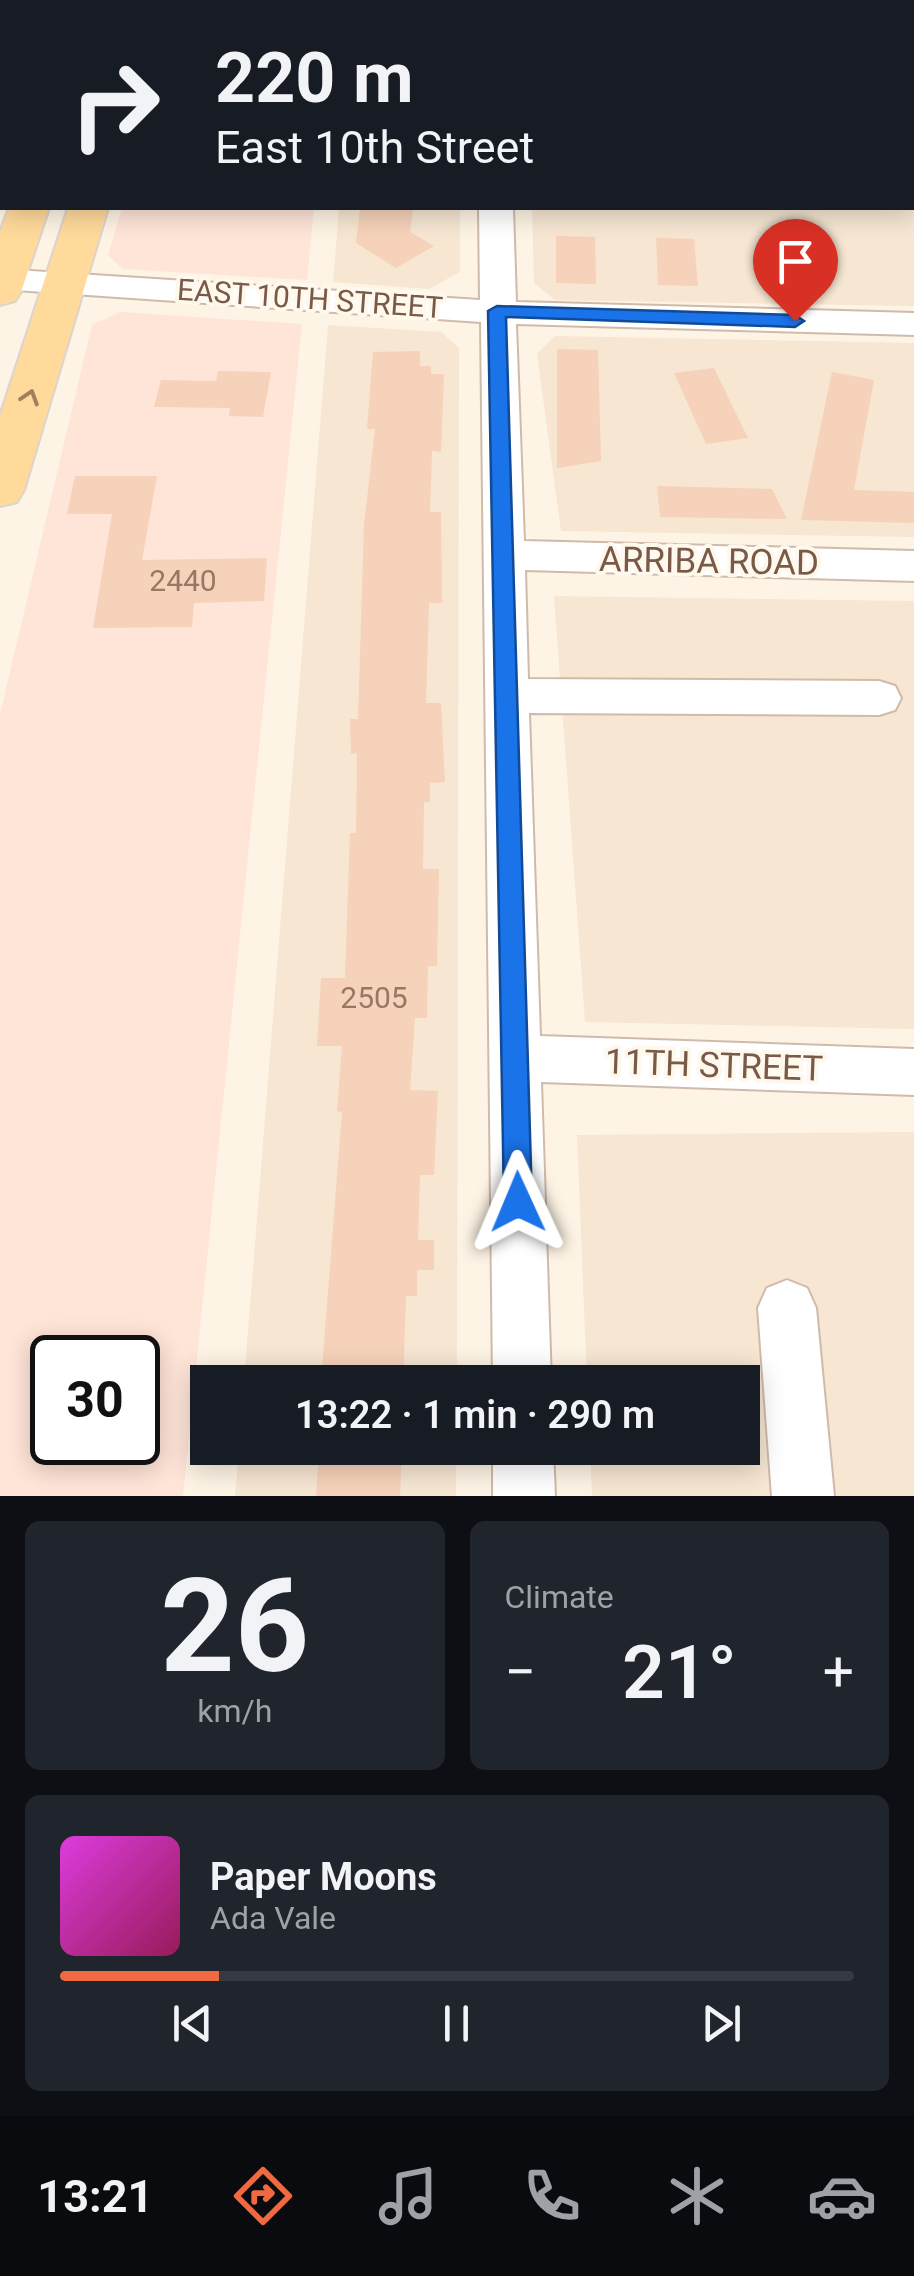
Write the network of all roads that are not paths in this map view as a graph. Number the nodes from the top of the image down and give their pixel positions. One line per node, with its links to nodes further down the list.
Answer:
1 (28, 210): 4 (main road)
2 (87, 210): 5 (main road)
3 (496, 210): 6 (street)
4 (2, 283): 5 (street, EAST 10TH STREET)
5 (67, 283): 6 (street, EAST 10TH STREET); 8 (main road, one-way to 5)
6 (497, 311): 7 (street, EAST 10TH STREET); 9 (street)
7 (914, 324)
8 (0, 490)
9 (504, 555): 10 (street, ARRIBA ROAD); 11 (street)
10 (914, 566)
11 (507, 696): 12 (street); 13 (street)
12 (879, 698)
13 (515, 1058): 14 (street, 11TH STREET); 16 (street)
14 (914, 1072)
15 (788, 1308): 19 (street)
16 (522, 1365)
17 (523, 1465): 18 (street)
18 (524, 1496)
19 (803, 1496)

